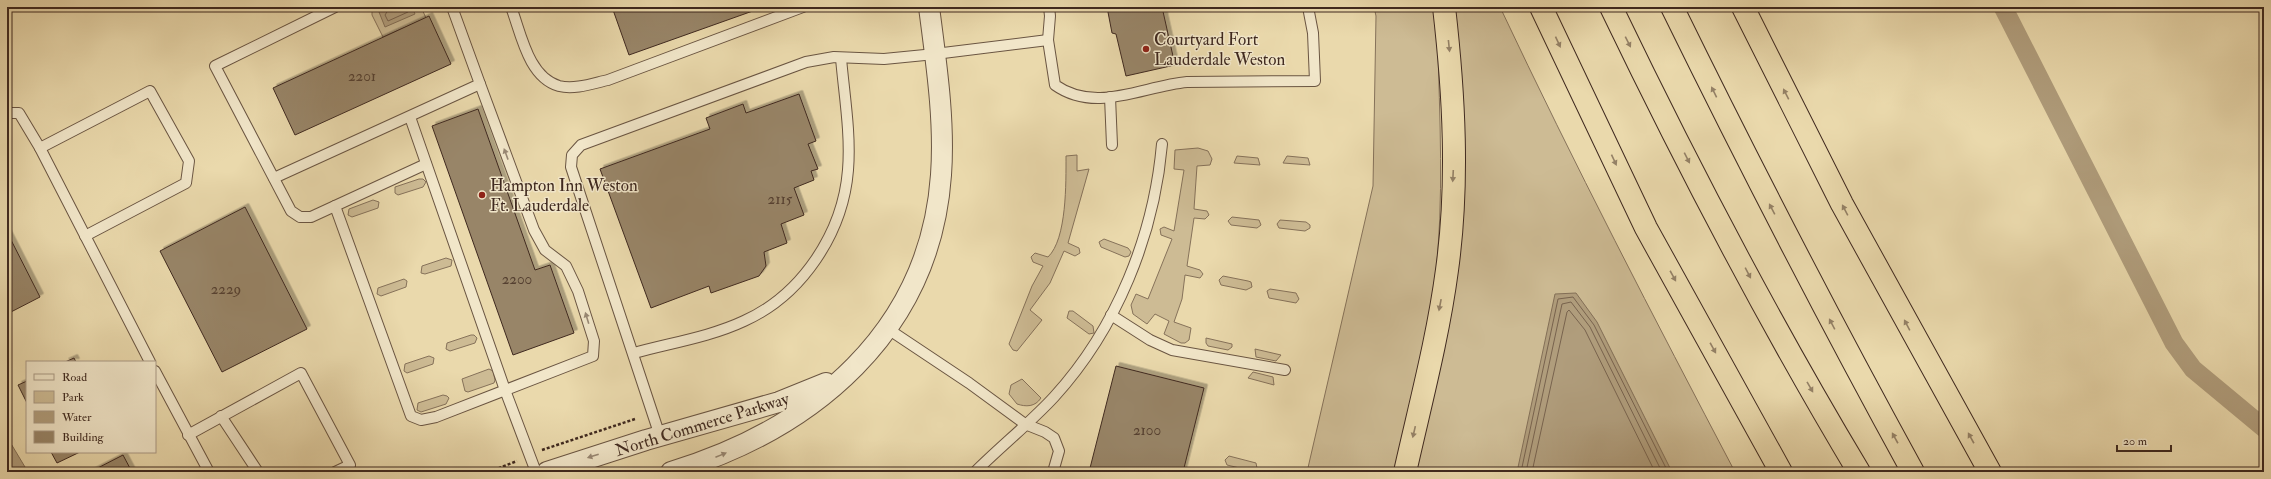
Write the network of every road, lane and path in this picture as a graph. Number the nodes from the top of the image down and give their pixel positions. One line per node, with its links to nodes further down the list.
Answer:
1 (335, 7): 24 (lane)
2 (452, 7): 16 (lane)
3 (511, 7): 4 (lane)
4 (803, 7)
5 (929, 7): 14 (street, North Commerce Parkway)
6 (1048, 7): 13 (lane)
7 (1308, 7): 17 (lane)
8 (1444, 7): 50 (highway, one-way to 50)
9 (1541, 7): 51 (highway, one-way to 51)
10 (1611, 7): 52 (highway, one-way to 52)
11 (1672, 7): 53 (highway, one-way to 11)
12 (1743, 7): 54 (highway, one-way to 12)
13 (1048, 40): 14 (lane); 17 (lane)
14 (935, 54): 15 (lane); 28 (street, North Commerce Parkway)
15 (841, 58): 29 (lane); 29 (lane)
16 (480, 84): 19 (lane); 34 (lane, one-way to 16)
17 (1110, 97): 21 (lane)
18 (7, 113): 22 (lane)
19 (410, 117): 23 (lane); 24 (lane)
20 (1162, 144): 27 (lane)
21 (1112, 145)
22 (40, 148): 26 (lane); 26 (lane)
23 (426, 164): 25 (lane); 34 (lane)
24 (274, 178): 25 (lane)
25 (335, 206): 34 (lane)
26 (85, 236): 30 (lane)
27 (1111, 315): 32 (lane); 37 (lane)
28 (888, 329): 31 (street, North Commerce Parkway); 37 (lane)
29 (634, 353): 39 (lane)
30 (149, 361)
31 (854, 367): 39 (street, North Commerce Parkway); 47 (street, North Commerce Parkway, one-way to 31)
32 (1285, 370)
33 (156, 373): 38 (lane)
34 (504, 390): 40 (lane)
35 (221, 416): 38 (lane); 42 (lane); 43 (lane)
36 (635, 419): 40 (path)
37 (1025, 424): 48 (lane); 49 (lane)
38 (188, 435): 41 (lane)
39 (660, 436): 46 (street, North Commerce Parkway, one-way to 46)
40 (529, 456): 44 (path); 45 (lane)
41 (209, 472)
42 (258, 472)
43 (335, 472)
44 (490, 472)
45 (536, 472)
46 (547, 472)
47 (671, 472)
48 (975, 472)
49 (1054, 472)
50 (1405, 472)
51 (1781, 472)
52 (1859, 472)
53 (1914, 472)
54 (1990, 472)

